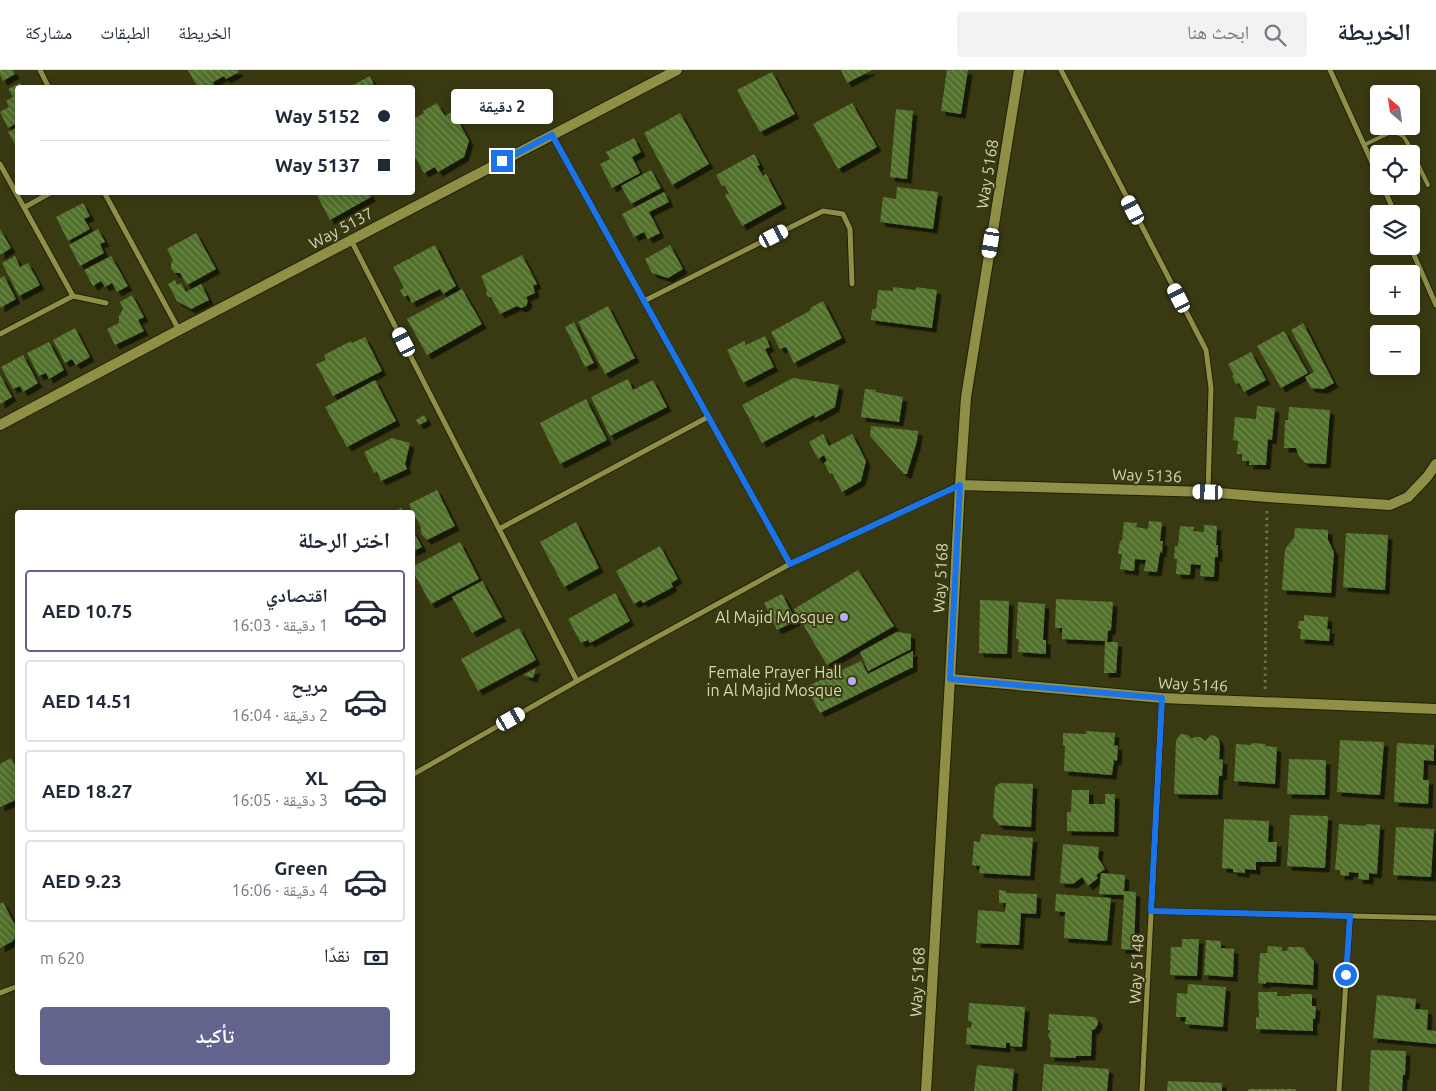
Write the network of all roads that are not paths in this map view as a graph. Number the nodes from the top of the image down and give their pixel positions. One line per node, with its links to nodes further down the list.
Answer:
1 (40, 70): 6 (street)
2 (677, 70): 7 (street, Way 5137)
3 (1019, 70): 29 (street, Way 5168)
4 (1060, 70): 30 (street)
5 (1330, 70): 8 (street)
6 (48, 85)
7 (552, 135): 17 (street, Way 5137); 21 (street)
8 (1364, 144): 9 (street); 11 (lane)
9 (1370, 158)
10 (0, 164): 12 (street)
11 (1428, 185)
12 (15, 191)
13 (17, 195): 16 (street)
14 (46, 195): 16 (street)
15 (106, 195): 24 (street)
16 (24, 207): 20 (street)
17 (352, 240): 24 (street, Way 5137); 31 (street)
18 (1414, 255): 23 (street)
19 (852, 284): 21 (street)
20 (73, 296): 22 (street); 25 (street)
21 (644, 301): 26 (street)
22 (106, 302)
23 (1436, 305)
24 (178, 330): 27 (street, Way 5137)
25 (0, 334)
26 (708, 417): 31 (street); 32 (street)
27 (0, 425)
28 (1436, 464): 30 (street, Way 5136)
29 (960, 485): 30 (street, Way 5136); 32 (street); 33 (street, Way 5168)
30 (1208, 492)
31 (499, 529): 34 (street)
32 (790, 564): 34 (street)
33 (950, 679): 35 (street, Way 5146); 43 (street, Way 5168)
34 (577, 681): 37 (street)
35 (1162, 698): 36 (street, Way 5146); 38 (street, Way 5148)
36 (1436, 710)
37 (415, 773)
38 (1151, 911): 39 (street); 44 (street, Way 5148)
39 (1350, 916): 40 (street); 45 (street)
40 (1436, 918)
41 (15, 987): 42 (street)
42 (0, 993)
43 (926, 1091)
44 (1142, 1091)
45 (1339, 1091)

